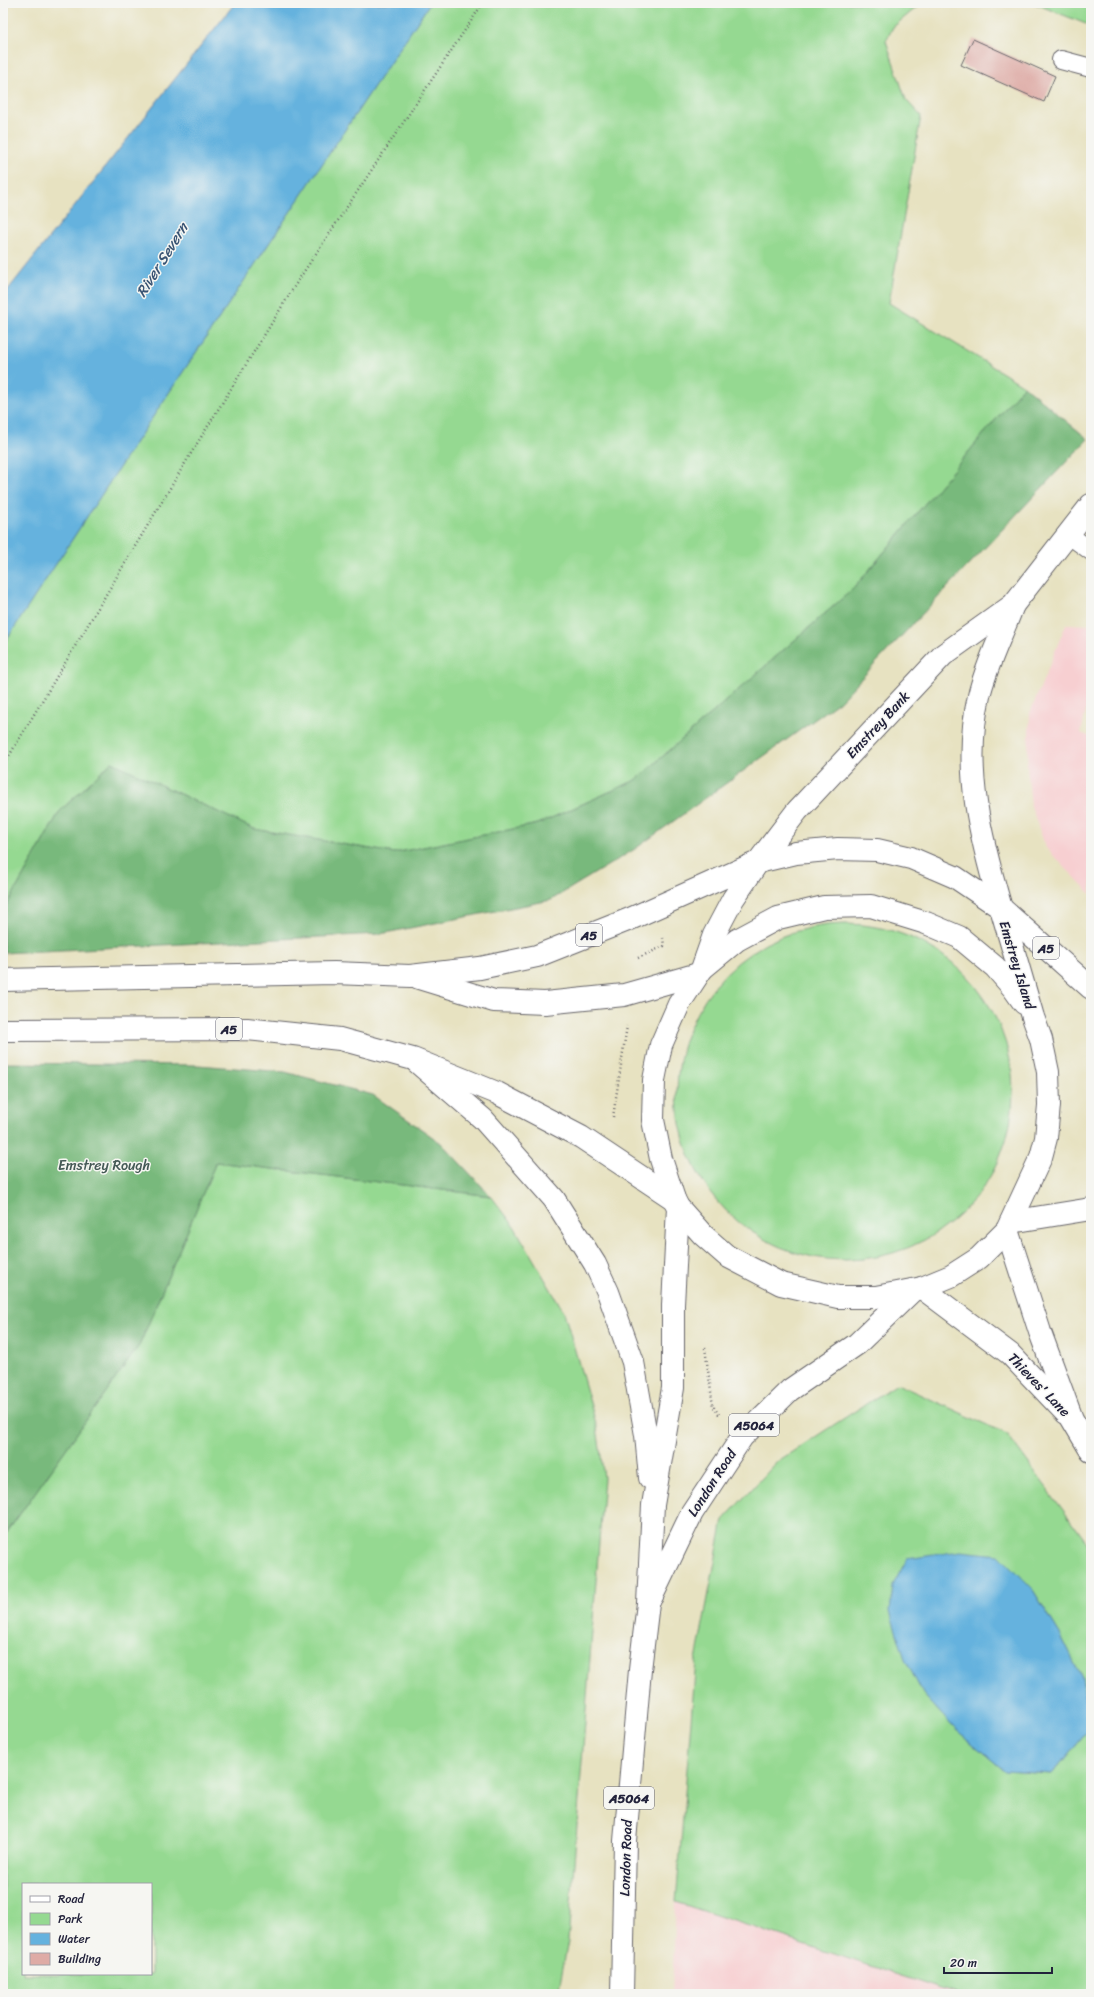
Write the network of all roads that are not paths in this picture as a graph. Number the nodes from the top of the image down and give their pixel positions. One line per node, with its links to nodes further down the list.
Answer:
1 (1061, 60): 2 (lane)
2 (1091, 68)
3 (1091, 505): 4 (main road, Emstrey Bank)
4 (1069, 535): 5 (lane); 6 (main road, Emstrey Bank)
5 (1091, 551)
6 (1013, 605): 7 (main road, Emstrey Bank); 8 (main road, Emstrey Bank)
7 (758, 862): 8 (main road, Emstrey Island); 9 (main road, Emstrey Island); 10 (main road, A5)
8 (1001, 908): 12 (main road, A5); 13 (main road, Emstrey Island)
9 (700, 972): 10 (main road); 13 (main road, Emstrey Island); 16 (main road, Emstrey Island)
10 (410, 976): 11 (main road, A5)
11 (3, 980)
12 (1091, 988)
13 (1033, 1017): 18 (main road, Emstrey Island)
14 (3, 1030): 15 (main road, A5)
15 (413, 1058): 16 (main road, A5); 22 (main road)
16 (676, 1203): 19 (main road, Emstrey Island); 22 (main road, London Road / A5064)
17 (1091, 1209): 18 (main road)
18 (1009, 1226): 19 (main road, Emstrey Island); 20 (main road, Thieves' Lane)
19 (918, 1289): 20 (main road, Thieves' Lane); 23 (main road, London Road / A5064)
20 (1072, 1420): 21 (main road)
21 (1091, 1451)
22 (653, 1505): 23 (main road, London Road / A5064)
23 (648, 1603): 24 (main road, London Road / A5064)
24 (622, 1994)

